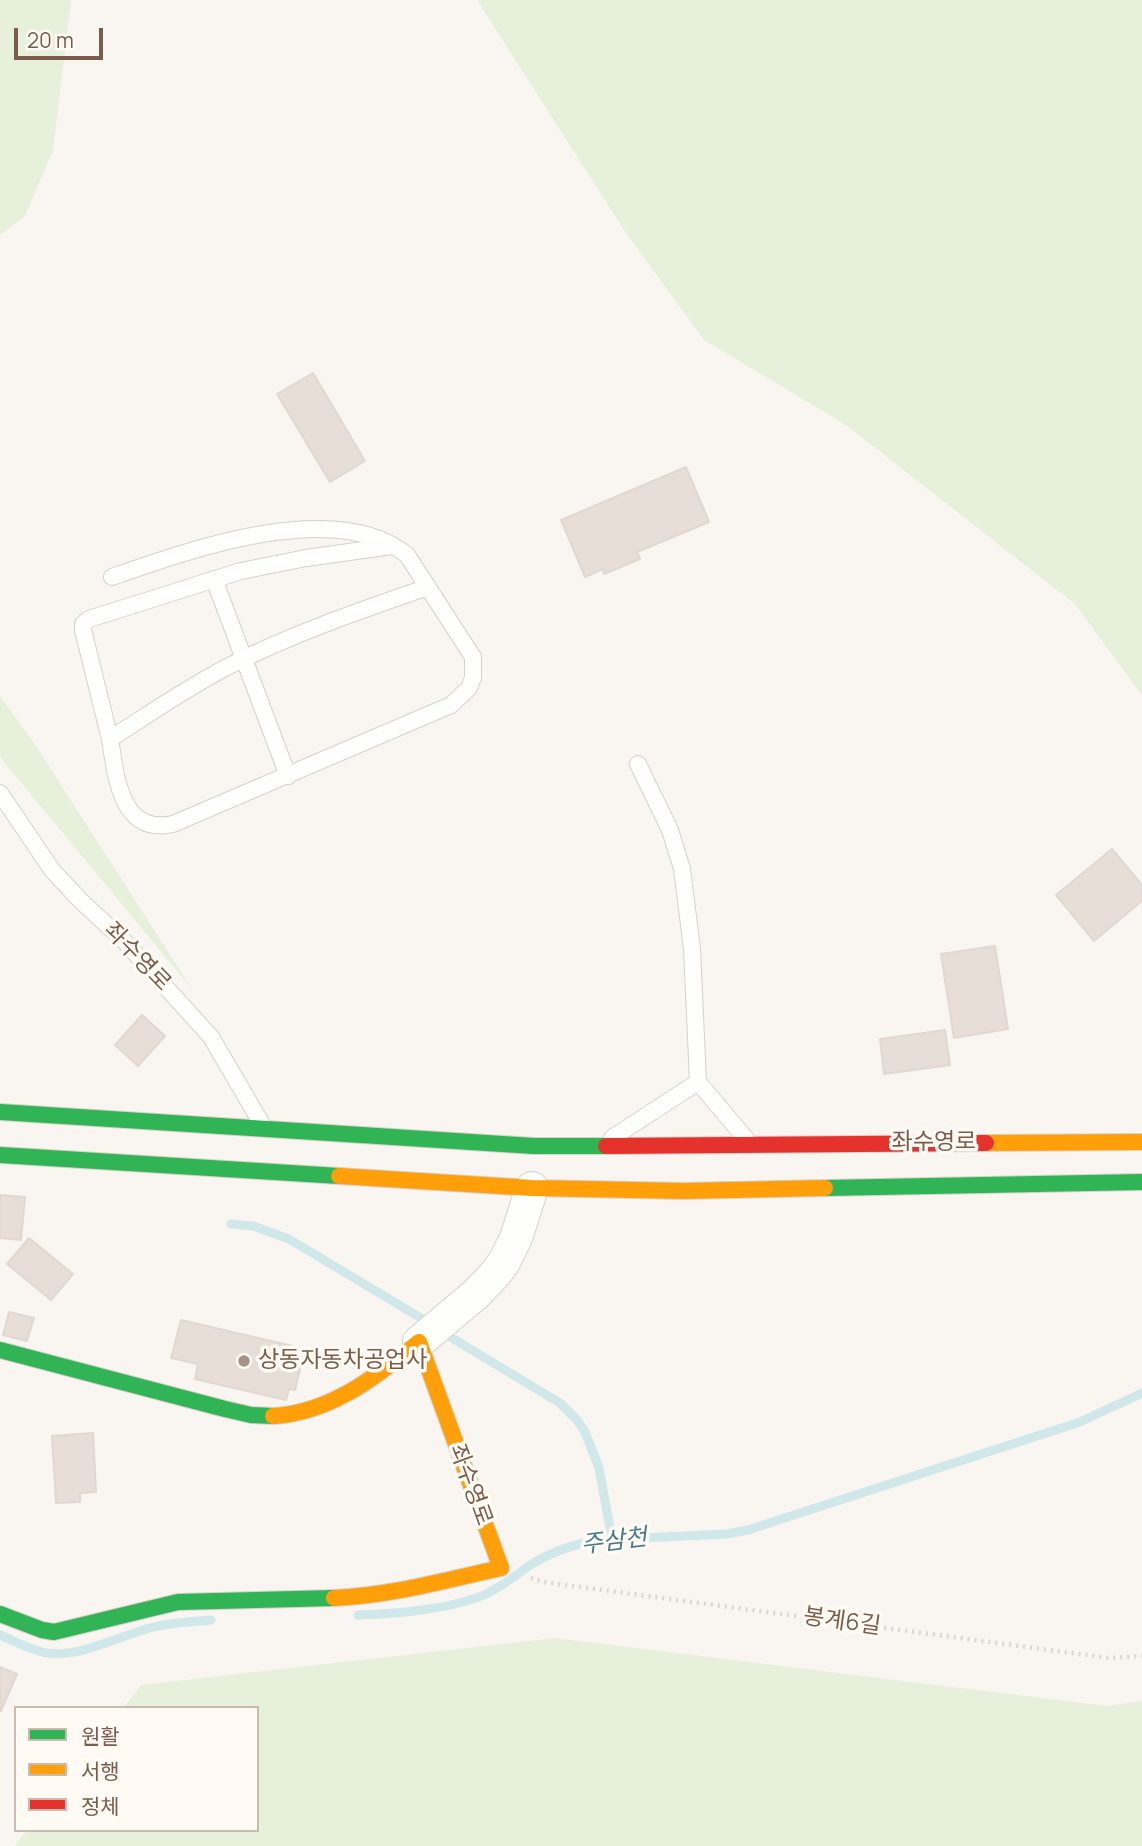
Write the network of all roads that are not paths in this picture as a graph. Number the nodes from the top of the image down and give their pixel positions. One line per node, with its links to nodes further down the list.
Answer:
1 (395, 545): 2 (lane); 3 (lane); 4 (lane)
2 (112, 577)
3 (214, 579): 5 (lane); 6 (lane)
4 (428, 587): 5 (lane); 8 (lane)
5 (244, 659): 6 (lane); 8 (lane)
6 (110, 739): 8 (lane)
7 (638, 764): 10 (lane)
8 (288, 776)
9 (0, 793): 12 (lane, 좌수영로)
10 (698, 1082): 14 (lane); 15 (lane)
11 (0, 1112): 12 (street, 좌수영로)
12 (264, 1128): 15 (street, 좌수영로)
13 (1142, 1142): 14 (street, 좌수영로)
14 (751, 1144): 15 (street, 좌수영로)
15 (600, 1146)
16 (0, 1155): 18 (street, 좌수영로)
17 (1142, 1182): 18 (street, 좌수영로)
18 (532, 1188): 19 (street)
19 (422, 1340): 20 (street); 21 (street, 좌수영로)
20 (0, 1349)
21 (0, 1614)

